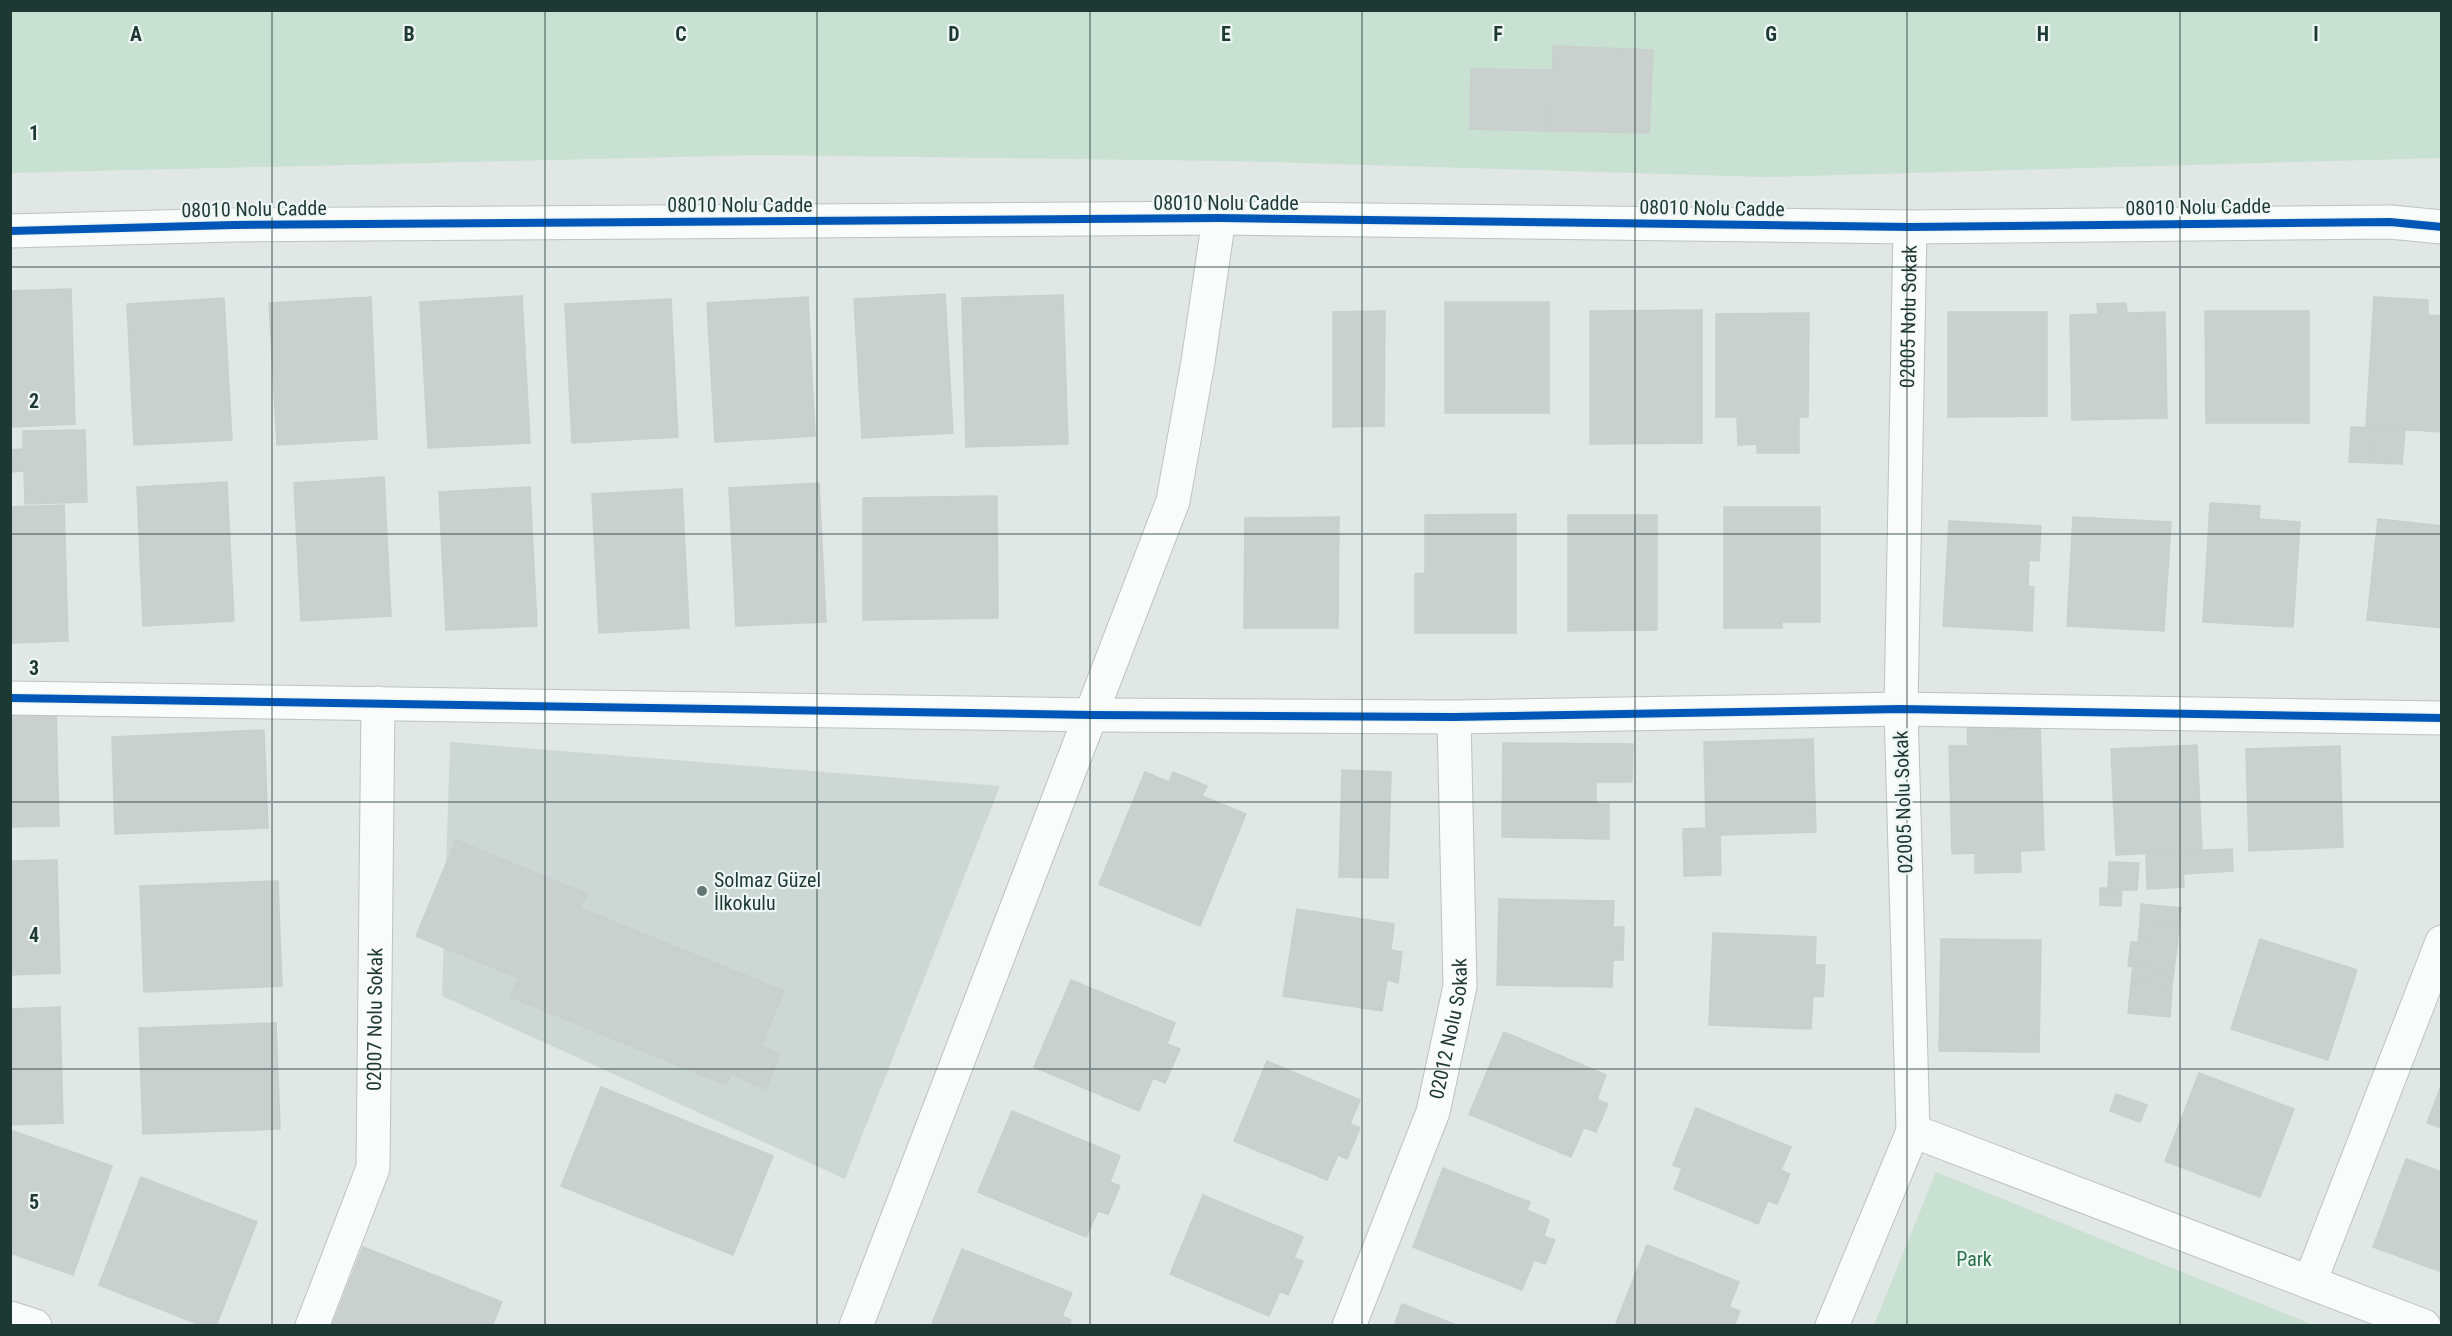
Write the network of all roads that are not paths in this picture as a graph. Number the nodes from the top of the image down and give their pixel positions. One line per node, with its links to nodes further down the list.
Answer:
1 (1219, 218): 2 (street, 08010 Nolu Cadde); 4 (street, 08010 Nolu Cadde); 8 (street)
2 (1910, 227): 3 (street, 08010 Nolu Cadde); 7 (street, 02005 Nolu Sokak)
3 (2442, 227)
4 (10, 231)
5 (10, 698): 6 (street)
6 (378, 703): 8 (street); 16 (street, 02007 Nolu Sokak)
7 (1901, 709): 9 (street); 10 (street); 12 (street, 02005 Nolu Sokak)
8 (1092, 715): 9 (street); 17 (street)
9 (1454, 717): 18 (street, 02012 Nolu Sokak)
10 (2442, 718)
11 (2442, 942): 13 (street)
12 (1913, 1131): 13 (street); 19 (street, 02005 Nolu Sokak)
13 (2310, 1282): 20 (street)
14 (10, 1318): 15 (street)
15 (34, 1326)
16 (312, 1326)
17 (856, 1326)
18 (1349, 1326)
19 (1832, 1326)
20 (2424, 1326)

